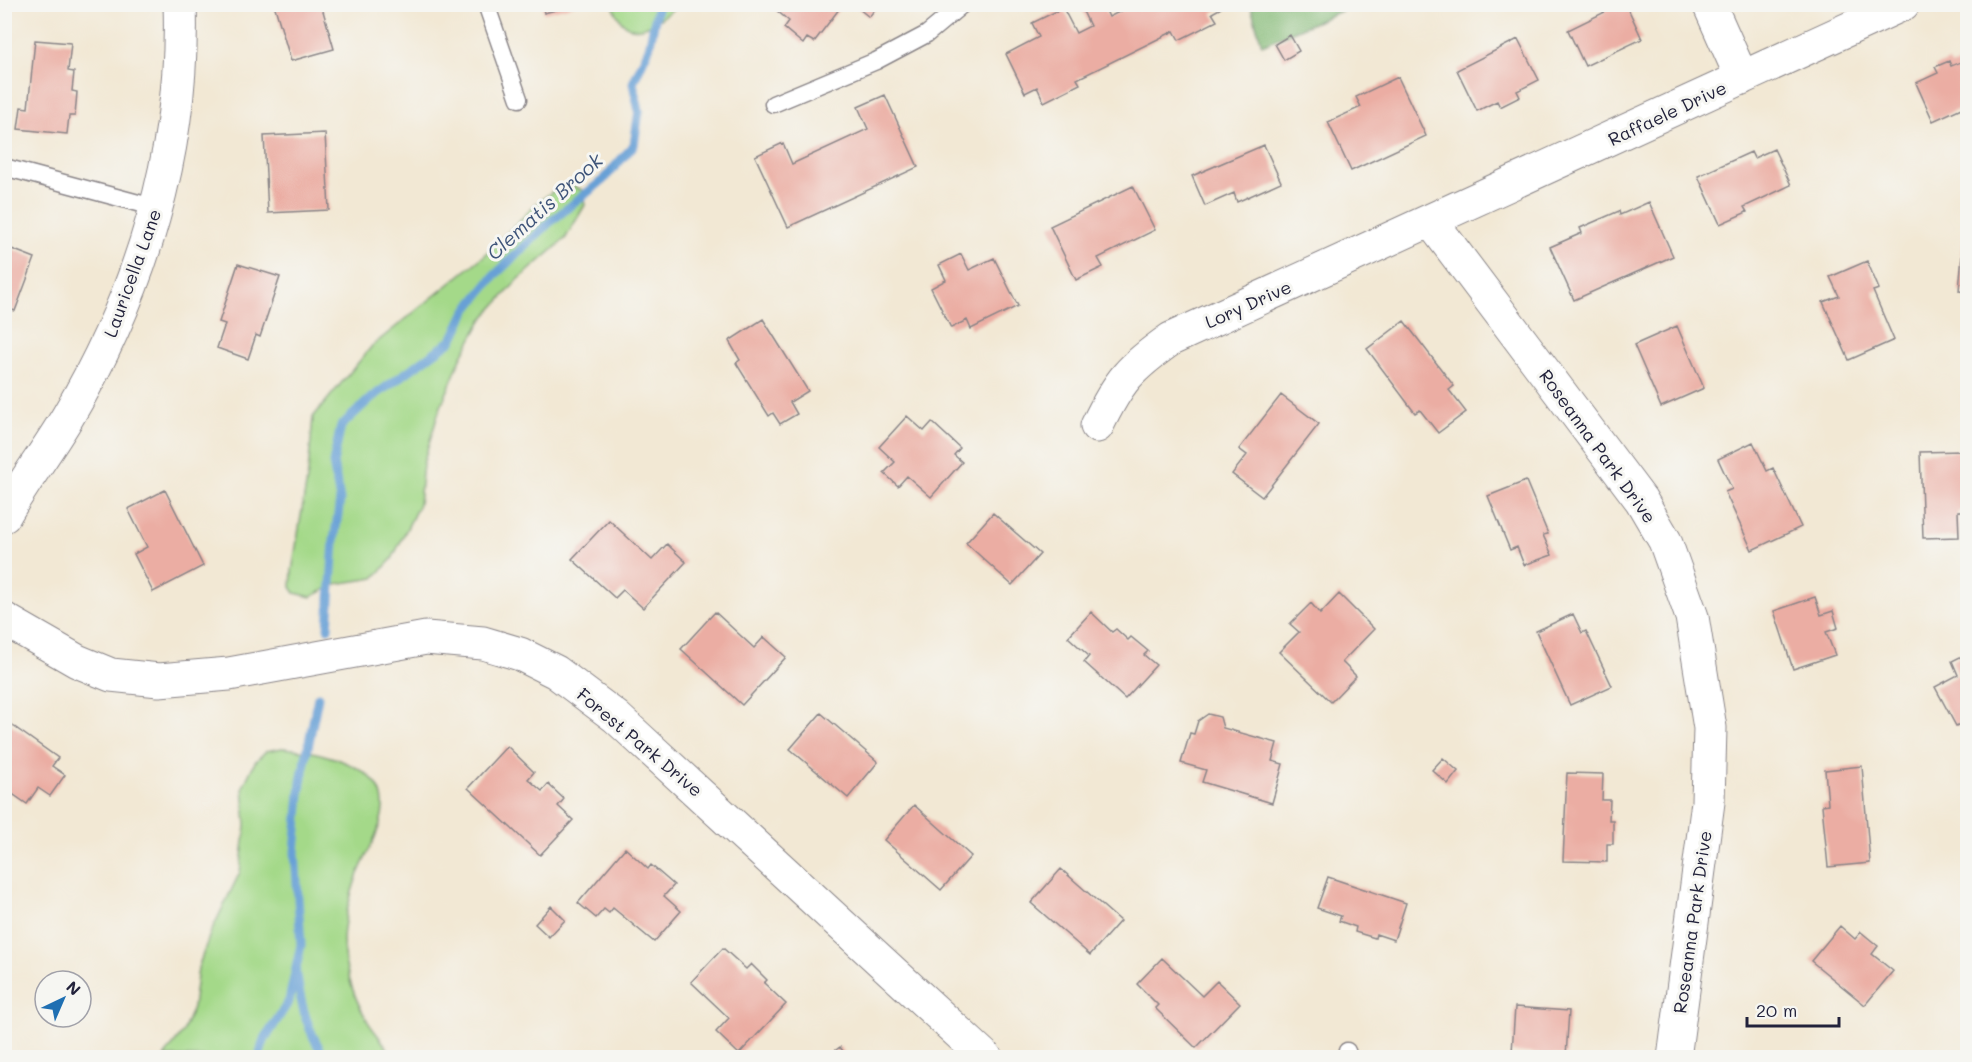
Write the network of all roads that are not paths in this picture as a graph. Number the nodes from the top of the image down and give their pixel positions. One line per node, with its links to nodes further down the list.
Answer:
1 (180, 4): 10 (street, Lauricella Lane)
2 (486, 4): 7 (lane)
3 (963, 4): 8 (lane)
4 (1709, 4): 6 (street)
5 (1903, 4): 6 (street, Raffaele Drive)
6 (1742, 78): 11 (street, Raffaele Drive)
7 (519, 99)
8 (773, 104)
9 (4, 167): 10 (lane)
10 (157, 208): 13 (street, Lauricella Lane)
11 (1431, 221): 12 (street, Lory Drive); 16 (street, Roseanna Park Drive)
12 (1097, 426)
13 (4, 516)
14 (4, 619): 15 (street, Forest Park Drive)
15 (986, 1058)
16 (1674, 1058)

